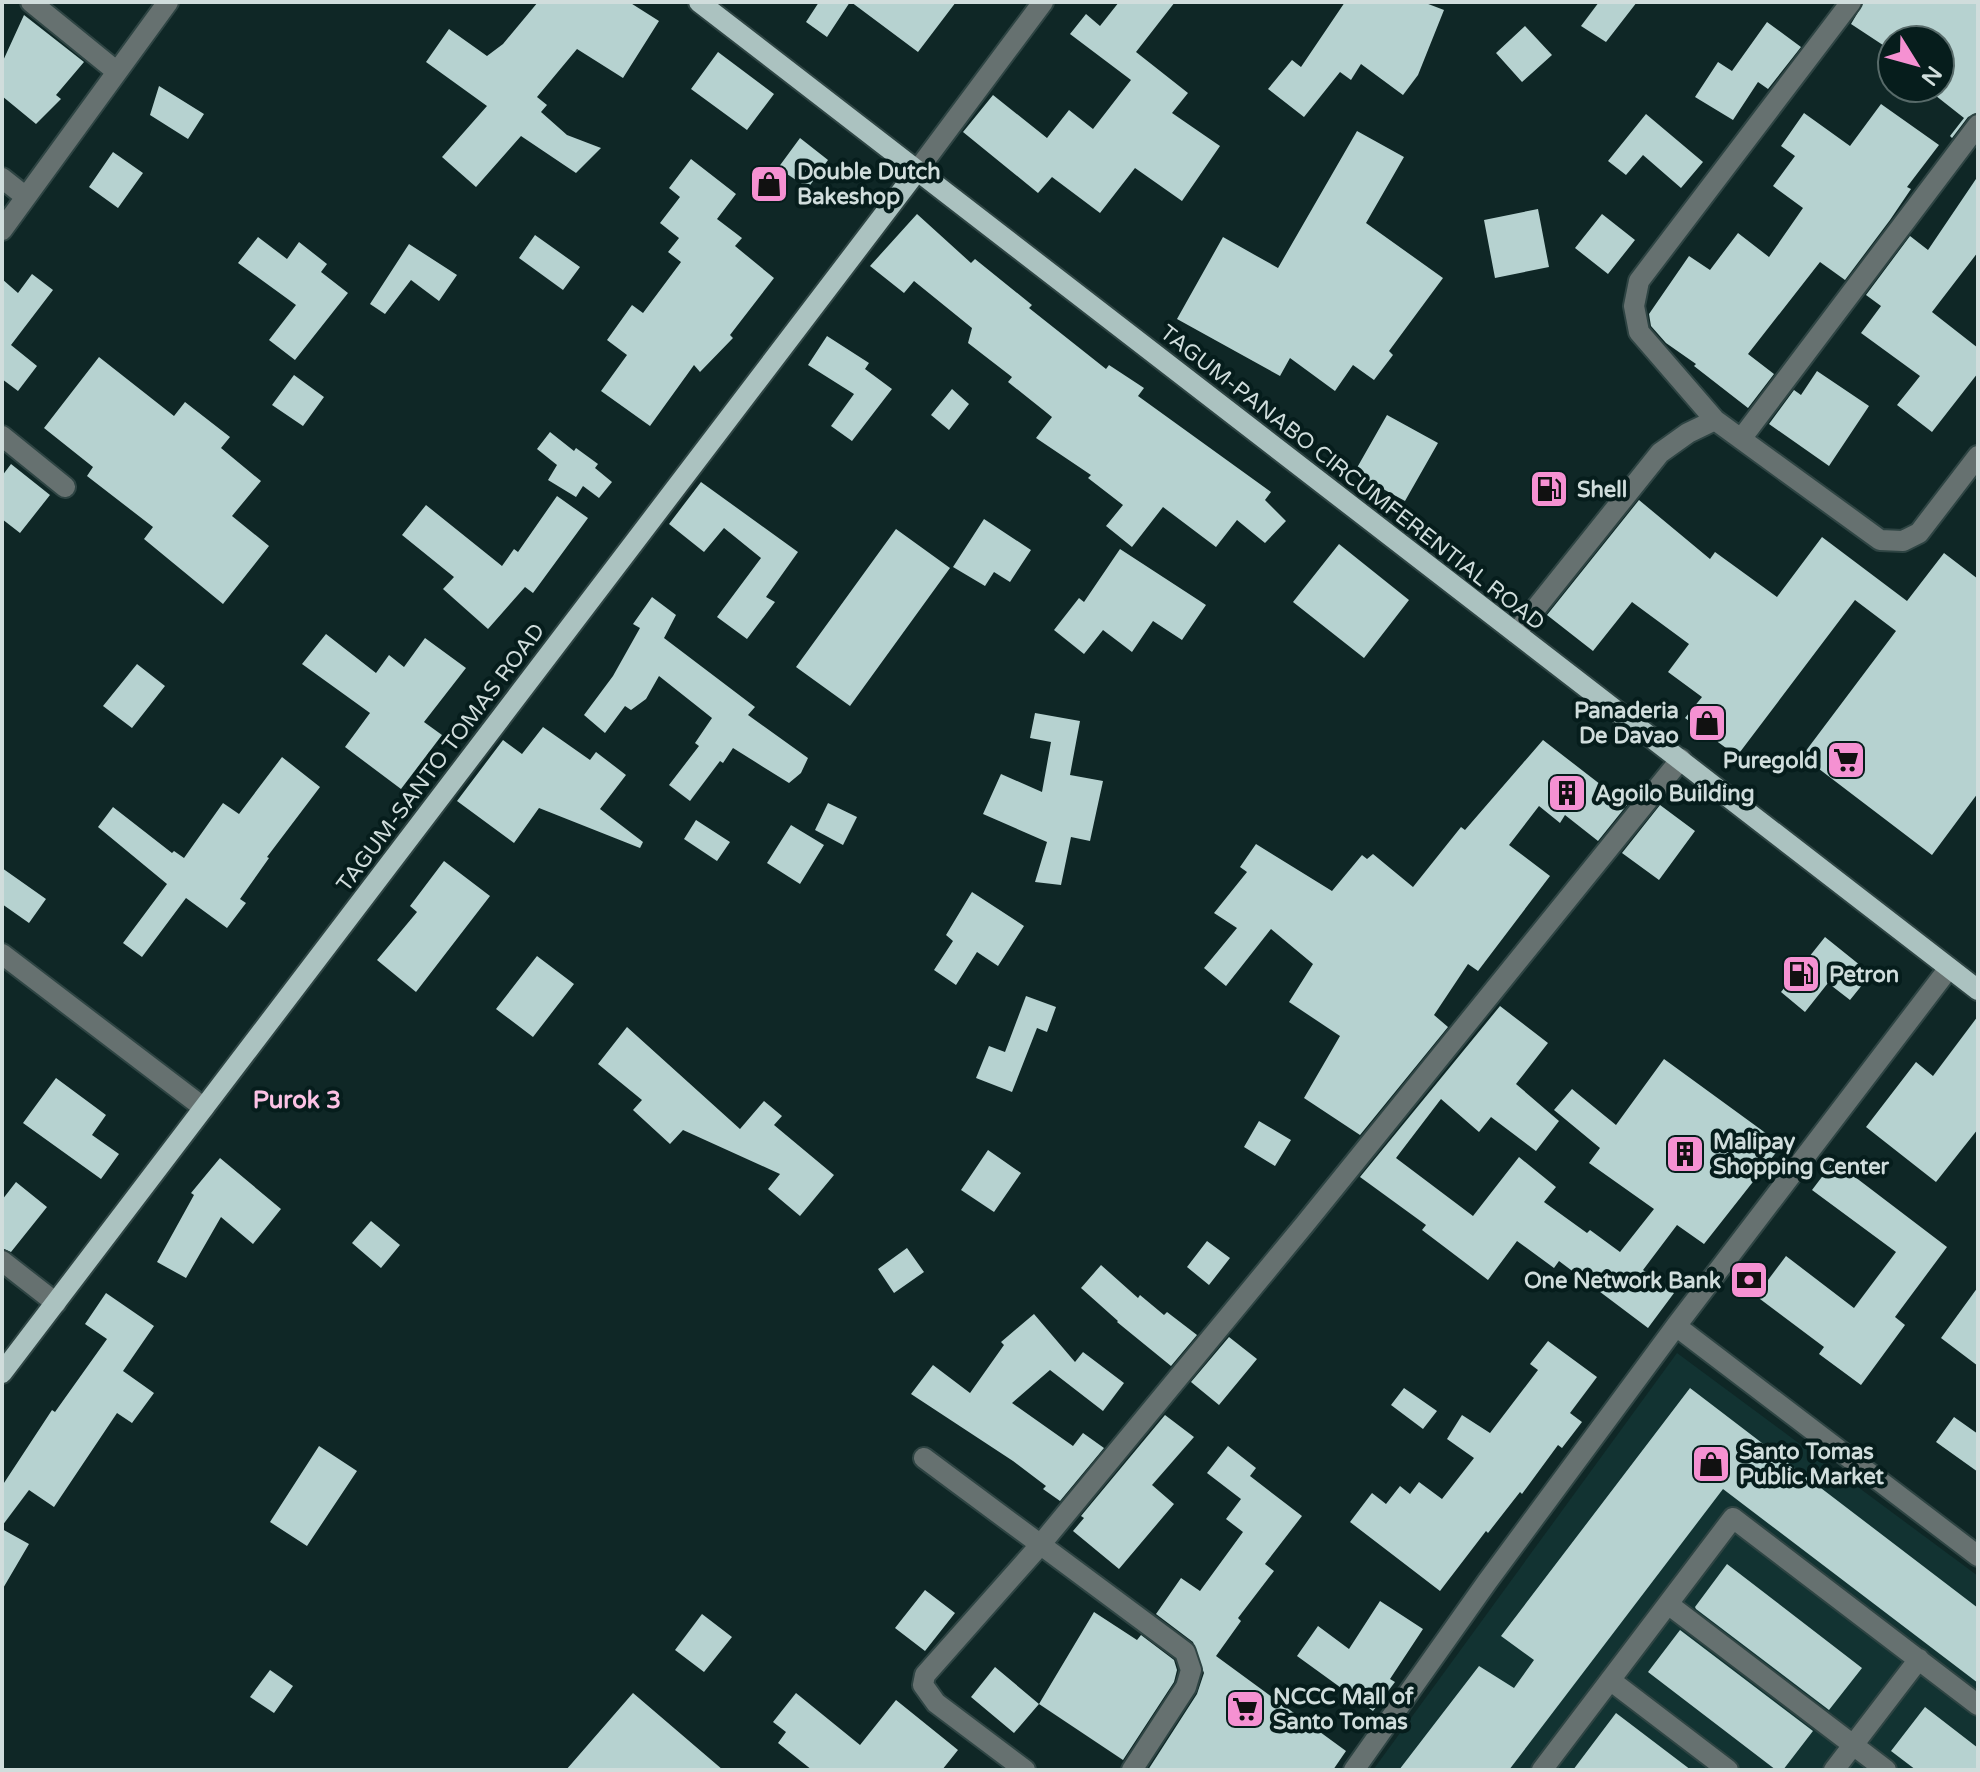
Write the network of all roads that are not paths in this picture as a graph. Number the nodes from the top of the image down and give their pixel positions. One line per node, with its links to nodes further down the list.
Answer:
1 (31, 2): 6 (street)
2 (168, 2): 6 (street)
3 (699, 2): 8 (main road, TAGUM-PANABO CIRCUMFERENTIAL ROAD)
4 (1043, 2): 8 (street)
5 (1851, 2): 12 (street)
6 (116, 71): 10 (street)
7 (1978, 125): 14 (street)
8 (917, 171): 17 (main road, TAGUM-PANABO CIRCUMFERENTIAL ROAD); 22 (main road, TAGUM-SANTO TOMAS ROAD)
9 (2, 178): 10 (street)
10 (26, 197): 11 (street)
11 (2, 230)
12 (1715, 420): 14 (street); 17 (street)
13 (2, 436): 16 (street)
14 (1741, 439): 15 (street)
15 (1978, 456)
16 (65, 487)
17 (1516, 633): 18 (main road, TAGUM-PANABO CIRCUMFERENTIAL ROAD)
18 (1681, 759): 20 (main road, TAGUM-PANABO CIRCUMFERENTIAL ROAD); 28 (street)
19 (2, 954): 22 (street)
20 (1949, 968): 21 (main road, TAGUM-PANABO CIRCUMFERENTIAL ROAD); 25 (street)
21 (1978, 990)
22 (204, 1108): 24 (main road, TAGUM-SANTO TOMAS ROAD)
23 (2, 1261): 24 (street)
24 (56, 1303): 26 (main road, TAGUM-SANTO TOMAS ROAD)
25 (1676, 1326): 29 (street); 37 (street)
26 (2, 1373)
27 (924, 1458): 28 (street)
28 (1041, 1544): 35 (street); 36 (street)
29 (1978, 1556)
30 (1668, 1604): 31 (street); 32 (street); 34 (street)
31 (1919, 1659): 33 (street); 34 (street)
32 (1610, 1680): 38 (street); 39 (street)
33 (1978, 1705)
34 (1853, 1745): 40 (street); 41 (street)
35 (1025, 1770)
36 (1132, 1770)
37 (1354, 1770)
38 (1542, 1770)
39 (1728, 1770)
40 (1834, 1770)
41 (1886, 1770)

